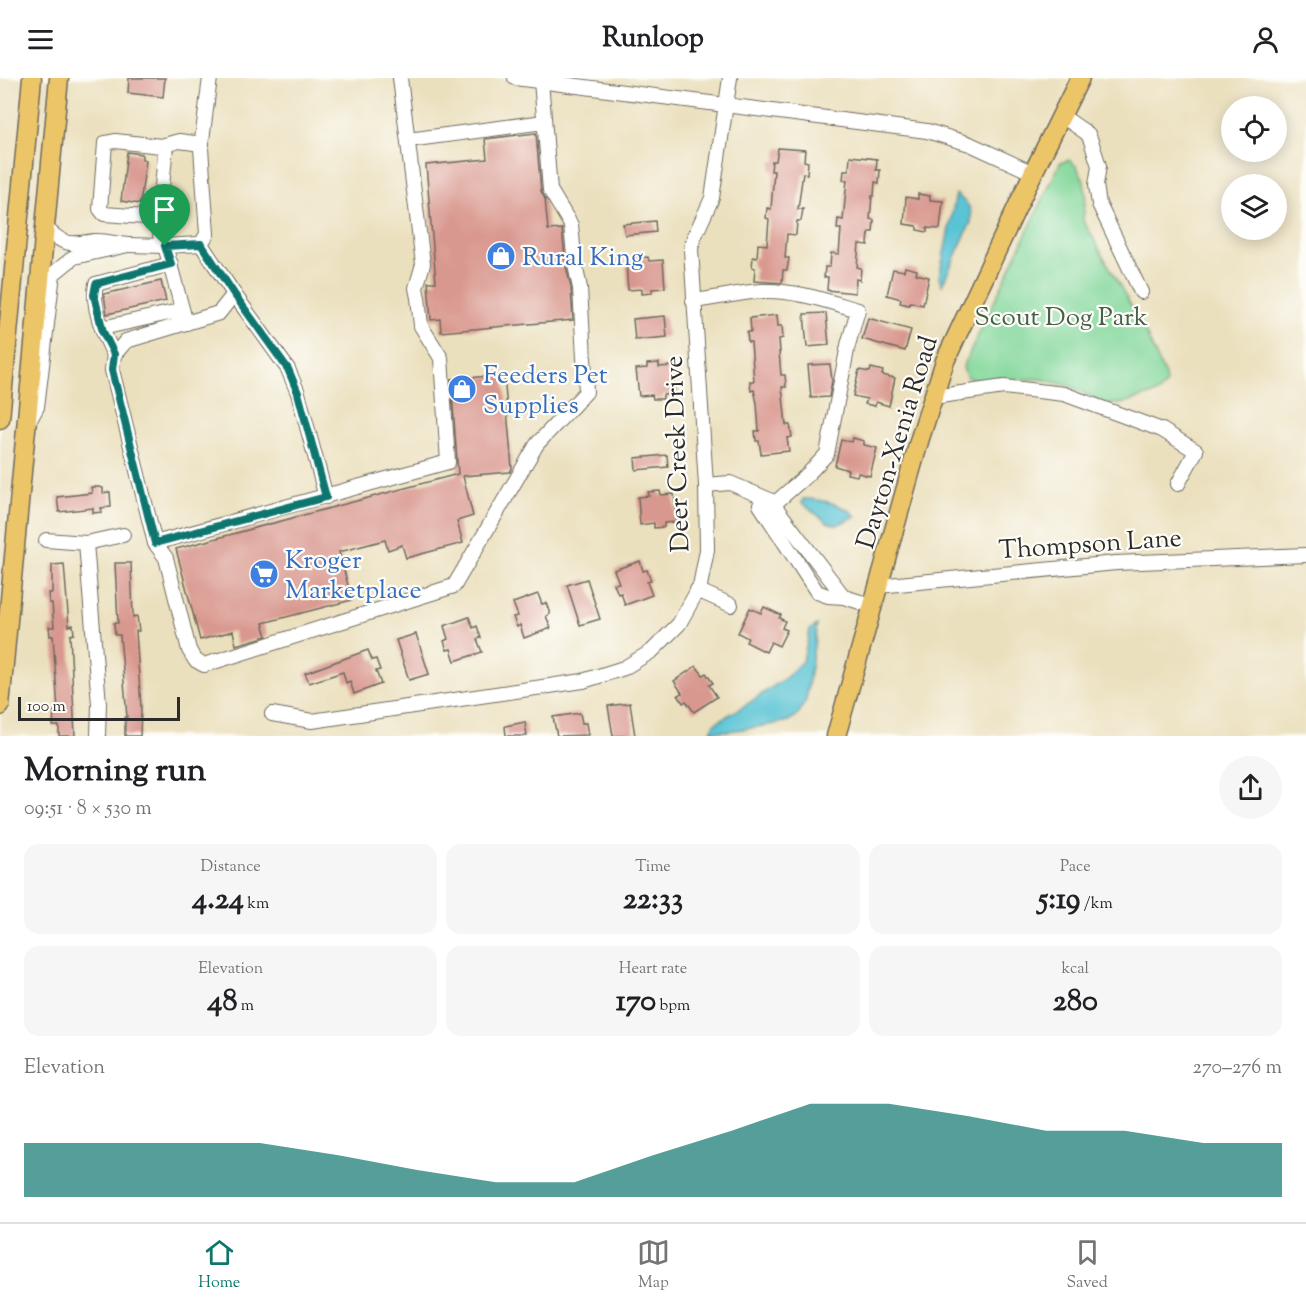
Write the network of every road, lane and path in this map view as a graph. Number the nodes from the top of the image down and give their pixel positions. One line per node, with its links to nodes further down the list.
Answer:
1 (32, 78): 30 (main road)
2 (59, 78): 18 (main road)
3 (210, 78): 14 (street)
4 (400, 78): 13 (street)
5 (515, 78): 8 (street)
6 (730, 78): 10 (street, Deer Creek Drive)
7 (1080, 78): 11 (main road, Dayton-Xenia Road)
8 (541, 81): 9 (street); 12 (street)
9 (557, 81): 10 (street)
10 (725, 105): 16 (street); 25 (street, Deer Creek Drive)
11 (1062, 116): 16 (main road, Dayton-Xenia Road); 23 (street)
12 (544, 122): 13 (street); 39 (street)
13 (408, 140): 34 (street)
14 (202, 144): 15 (street); 19 (street)
15 (166, 145): 17 (street); 17 (street)
16 (1033, 172): 29 (main road, Dayton-Xenia Road)
17 (159, 218): 21 (street)
18 (45, 227): 20 (street); 31 (main road)
19 (201, 244): 21 (street); 24 (street)
20 (128, 245): 21 (street); 31 (street)
21 (163, 246): 22 (street)
22 (171, 264): 26 (street); 27 (street)
23 (1141, 292)
24 (234, 294): 26 (street); 34 (street)
25 (693, 301): 33 (street, Deer Creek Drive); 35 (street)
26 (186, 323): 27 (street); 28 (street)
27 (102, 328): 28 (street)
28 (114, 354): 39 (street)
29 (933, 397): 32 (street); 41 (main road, Dayton-Xenia Road)
30 (0, 419)
31 (26, 428): 45 (main road)
32 (1178, 484)
33 (706, 485): 35 (street); 42 (street, Deer Creek Drive)
34 (326, 497): 39 (street)
35 (769, 508): 44 (street)
36 (123, 535): 38 (street)
37 (46, 540): 38 (street)
38 (86, 543): 47 (street)
39 (155, 543)
40 (1306, 555): 41 (street, Thompson Lane)
41 (878, 586): 44 (main road, Dayton-Xenia Road)
42 (697, 590): 43 (street); 46 (street, Deer Creek Drive)
43 (731, 605)
44 (873, 606): 48 (main road, Dayton-Xenia Road)
45 (0, 706)
46 (272, 714)
47 (98, 736)
48 (836, 736)

